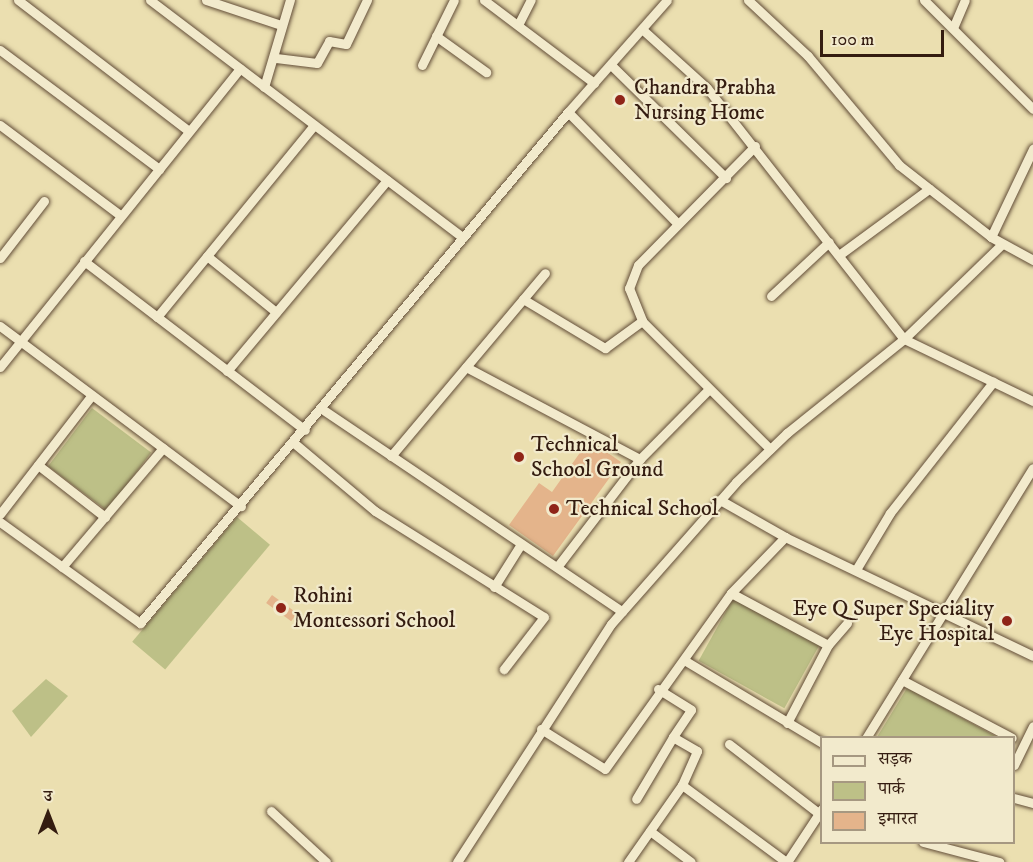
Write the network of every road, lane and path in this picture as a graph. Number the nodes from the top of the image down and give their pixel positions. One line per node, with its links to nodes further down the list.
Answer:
1 (18, 0): 31 (street)
2 (150, 0): 23 (street)
3 (206, 0): 13 (street)
4 (290, 0): 14 (street)
5 (367, 0): 20 (street)
6 (454, 0): 18 (street)
7 (484, 0): 15 (street)
8 (531, 0): 15 (street)
9 (667, 0): 17 (street)
10 (748, 0): 37 (street)
11 (924, 0): 16 (street)
12 (965, 0): 16 (street)
13 (231, 4): 14 (street)
14 (281, 25): 20 (street)
15 (518, 25): 25 (street)
16 (953, 28): 27 (street)
17 (643, 30): 22 (street); 32 (street)
18 (436, 36): 21 (street); 24 (street)
19 (0, 50): 34 (street)
20 (276, 58): 26 (street)
21 (422, 65)
22 (612, 66): 25 (street); 35 (street)
23 (240, 69): 26 (street); 31 (street)
24 (486, 72)
25 (594, 83): 28 (street)
26 (264, 87): 29 (street)
27 (1033, 109)
28 (568, 112): 40 (street); 42 (street)
29 (314, 124): 36 (street); 46 (street)
30 (0, 125): 39 (street)
31 (189, 131): 34 (street)
32 (755, 146): 35 (street); 43 (street)
33 (1033, 149): 41 (street)
34 (159, 169): 39 (street)
35 (726, 178): 40 (street)
36 (387, 180): 42 (street); 53 (street)
37 (928, 189): 41 (street); 45 (street)
38 (44, 201): 47 (street)
39 (121, 216): 49 (street)
40 (677, 223): 55 (street)
41 (991, 237): 44 (street)
42 (463, 238): 66 (street)
43 (829, 242): 45 (street); 51 (street)
44 (1002, 244): 48 (street); 57 (street)
45 (839, 255): 57 (street)
46 (207, 256): 53 (street); 54 (street)
47 (0, 258)
48 (1033, 260)
49 (84, 261): 54 (street); 58 (street)
50 (545, 273): 52 (street)
51 (771, 297)
52 (523, 299): 55 (street); 60 (street)
53 (276, 312): 61 (street)
54 (157, 317): 61 (street)
55 (642, 321): 63 (street)
56 (0, 326): 58 (street)
57 (904, 339): 62 (street); 70 (street)
58 (20, 340): 59 (street); 64 (street)
59 (0, 367)
60 (466, 367): 71 (street); 72 (street)
61 (227, 370): 67 (street)
62 (993, 382): 65 (street); 84 (street)
63 (709, 389): 70 (street); 72 (street)
64 (92, 395): 69 (street); 73 (street)
65 (1033, 401)
66 (322, 409): 67 (street); 71 (street)
67 (305, 430): 68 (street)
68 (294, 443): 76 (street); 85 (street)
69 (163, 448): 76 (street); 78 (street)
70 (770, 449): 75 (street)
71 (391, 456): 81 (street)
72 (640, 459): 83 (street)
73 (38, 465): 77 (street); 78 (street)
74 (1033, 468): 88 (street)
75 (720, 500): 80 (street); 87 (street)
76 (241, 506): 82 (street)
77 (0, 514)
78 (105, 517): 82 (street)
79 (0, 522): 82 (street)
80 (785, 537): 84 (street); 86 (street)
81 (521, 544): 83 (street); 85 (street)
82 (63, 567)
83 (557, 567): 87 (street)
84 (856, 568): 88 (street)
85 (494, 587): 93 (street)
86 (730, 593): 90 (street); 92 (street)
87 (622, 611): 98 (street)
88 (944, 611): 91 (street); 94 (street)
89 (847, 622): 90 (street)
90 (828, 645): 96 (street)
91 (1033, 656)
92 (684, 660): 95 (street); 96 (street)
93 (504, 669)
94 (902, 680): 99 (street); 100 (street)
95 (658, 689): 98 (street); 101 (street)
96 (787, 723): 103 (street)
97 (1033, 726): 105 (street)
98 (541, 729): 116 (street)
99 (867, 736)
100 (1009, 736)
101 (673, 737): 107 (street); 109 (street)
102 (1015, 739): 105 (street)
103 (820, 742)
104 (729, 744): 112 (street)
105 (1024, 744): 106 (street)
106 (1015, 763)
107 (682, 785): 113 (street); 119 (street)
108 (1015, 798): 110 (street)
109 (636, 799)
110 (1033, 803)
111 (271, 812): 115 (street)
112 (820, 814): 119 (street)
113 (650, 831): 117 (street); 118 (street)
114 (927, 844): 120 (street)
115 (326, 862)
116 (457, 862)
117 (628, 862)
118 (691, 862)
119 (786, 862)
120 (999, 862)

